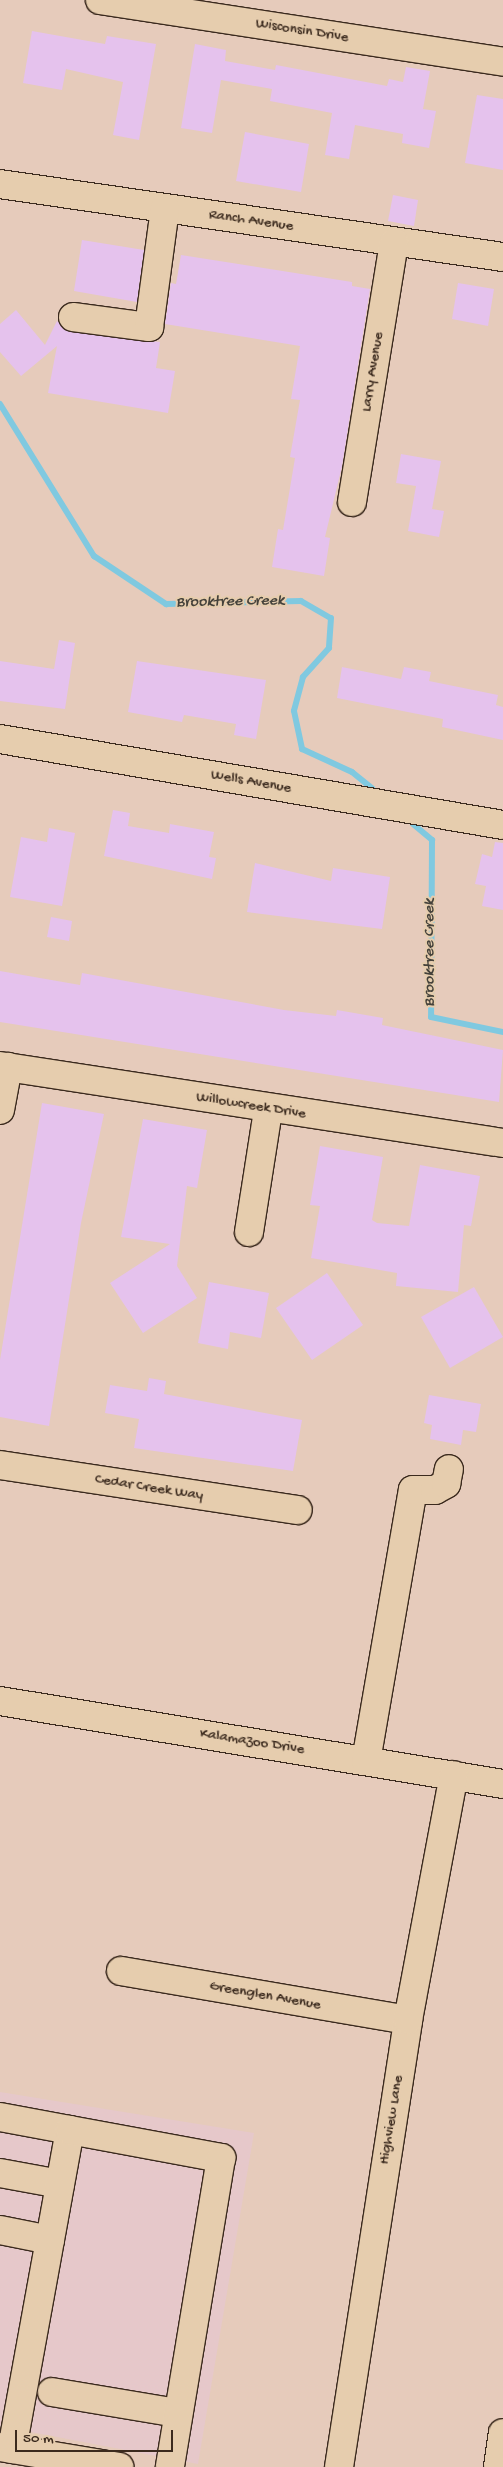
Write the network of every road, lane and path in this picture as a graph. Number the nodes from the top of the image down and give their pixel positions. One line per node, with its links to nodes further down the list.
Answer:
1 (100, 0): 2 (street, Wisconsin Drive)
2 (503, 62)
3 (0, 184): 4 (street, Ranch Avenue)
4 (165, 208): 5 (street, Ranch Avenue); 7 (street)
5 (394, 242): 6 (street, Ranch Avenue); 8 (street, Larry Avenue)
6 (503, 257)
7 (73, 317)
8 (352, 502)
9 (0, 739): 10 (street, Wells Avenue)
10 (503, 825)
11 (4, 1067): 12 (street); 13 (street, Willowcreek Drive)
12 (0, 1110)
13 (268, 1110): 14 (street, Willowcreek Drive); 15 (street)
14 (503, 1143)
15 (249, 1232)
16 (0, 1465): 18 (street, Cedar Creek Way)
17 (449, 1469): 20 (street)
18 (298, 1510)
19 (0, 1701): 20 (street, Kalamazoo Drive)
20 (366, 1761): 21 (street, Kalamazoo Drive)
21 (454, 1775): 22 (street, Kalamazoo Drive); 24 (street, Highview Lane)
22 (503, 1784)
23 (121, 1971): 24 (street, Greenglen Avenue)
24 (408, 2020): 38 (street, Highview Lane)
25 (0, 2117): 26 (street)
26 (70, 2130): 28 (street); 32 (street)
27 (0, 2173): 28 (street)
28 (60, 2184): 30 (street)
29 (0, 2230): 30 (street)
30 (50, 2240): 34 (street)
31 (52, 2392): 32 (street)
32 (171, 2412): 36 (street); 37 (street)
33 (503, 2433): 39 (street)
34 (6, 2448): 35 (street)
35 (119, 2467)
36 (153, 2467)
37 (170, 2467)
38 (339, 2467)
39 (498, 2467)

